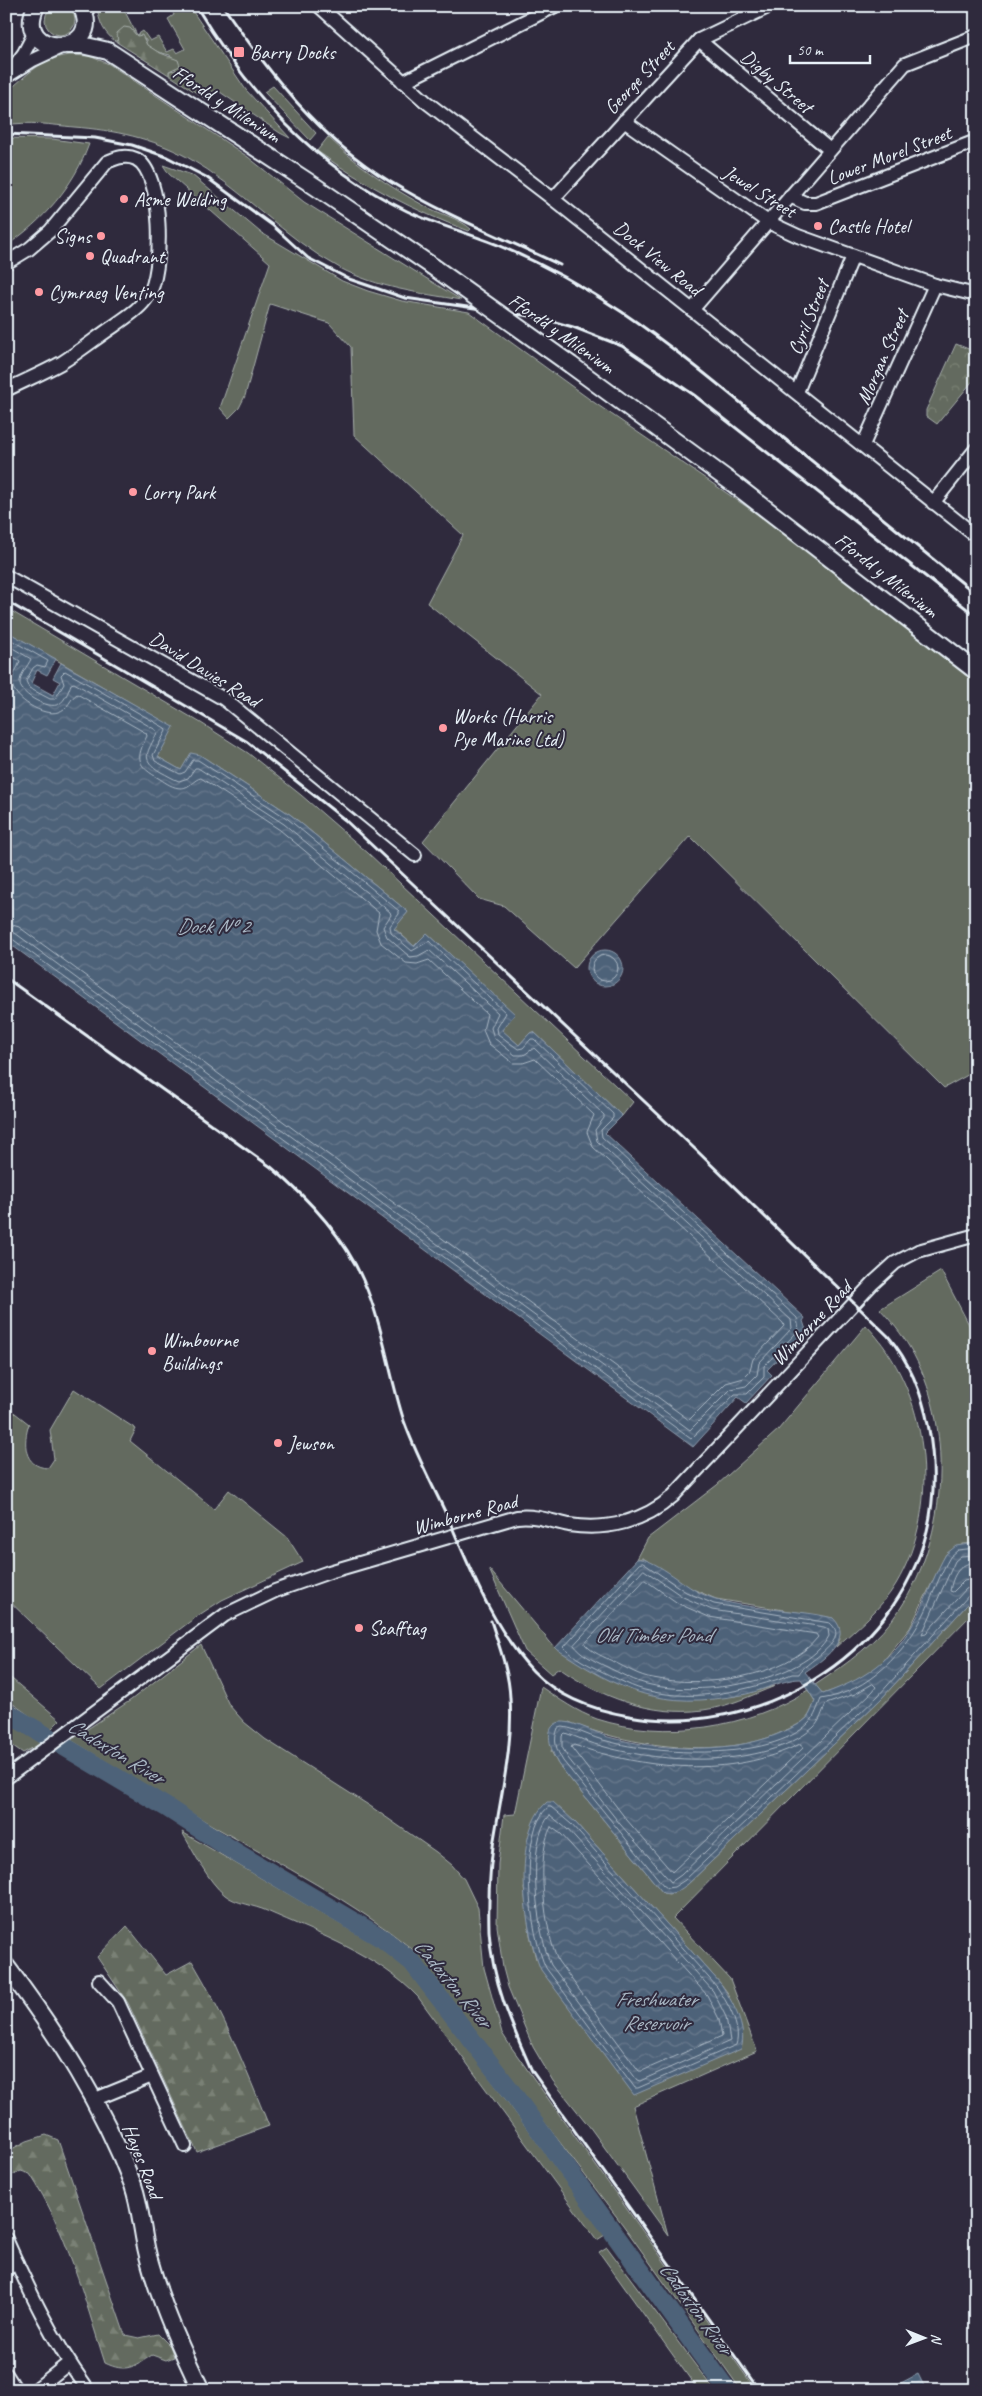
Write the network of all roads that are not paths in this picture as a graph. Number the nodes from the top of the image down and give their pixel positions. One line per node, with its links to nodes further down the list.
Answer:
1 (24, 6): 8 (street)
2 (36, 6): 8 (street)
3 (81, 6): 7 (street)
4 (555, 6): 14 (street)
5 (770, 6): 10 (street, George Street)
6 (326, 8): 14 (street, Dock View Road)
7 (85, 22): 11 (street); 12 (street, Ffordd y Mileniwm)
8 (34, 27): 11 (street, Ffordd y Mileniwm); 13 (street)
9 (976, 36): 17 (street)
10 (699, 40): 15 (street, George Street); 17 (street, Digby Street)
11 (65, 46): 12 (street, Ffordd y Mileniwm); 13 (street)
12 (108, 51): 33 (street, Ffordd y Mileniwm, bridge)
13 (8, 76)
14 (403, 82): 19 (street, Dock View Road)
15 (624, 121): 19 (street, George Street); 20 (street, Jewel Street)
16 (976, 141): 18 (street, Lower Morel Street)
17 (830, 150): 18 (street)
18 (790, 196): 20 (street)
19 (553, 199): 25 (street, Dock View Road)
20 (768, 222): 21 (street, Jewel Street); 25 (street)
21 (853, 256): 23 (street, Jewel Street); 27 (street, Cyril Street)
22 (6, 262): 26 (street)
23 (935, 285): 24 (street, Jewel Street); 28 (street, Morgan Street)
24 (976, 295)
25 (692, 310): 27 (street, Dock View Road)
26 (6, 390)
27 (797, 392): 28 (street, Dock View Road)
28 (863, 445): 30 (street, Dock View Road)
29 (976, 449): 30 (street)
30 (933, 503): 31 (street, Dock View Road)
31 (976, 536)
32 (6, 576): 34 (street, David Davies Road)
33 (976, 671)
34 (415, 855)
35 (976, 1235): 36 (street, Wimborne Road)
36 (6, 1778)
37 (7, 1968): 40 (street, Hayes Road)
38 (99, 1980): 39 (street)
39 (152, 2076): 40 (street); 41 (street)
40 (93, 2100): 49 (street, Hayes Road)
41 (185, 2146)
42 (6, 2238): 43 (street)
43 (12, 2266): 44 (street)
44 (69, 2362): 46 (street); 48 (street)
45 (6, 2374): 47 (street)
46 (85, 2386)
47 (16, 2390)
48 (35, 2390)
49 (201, 2390)

